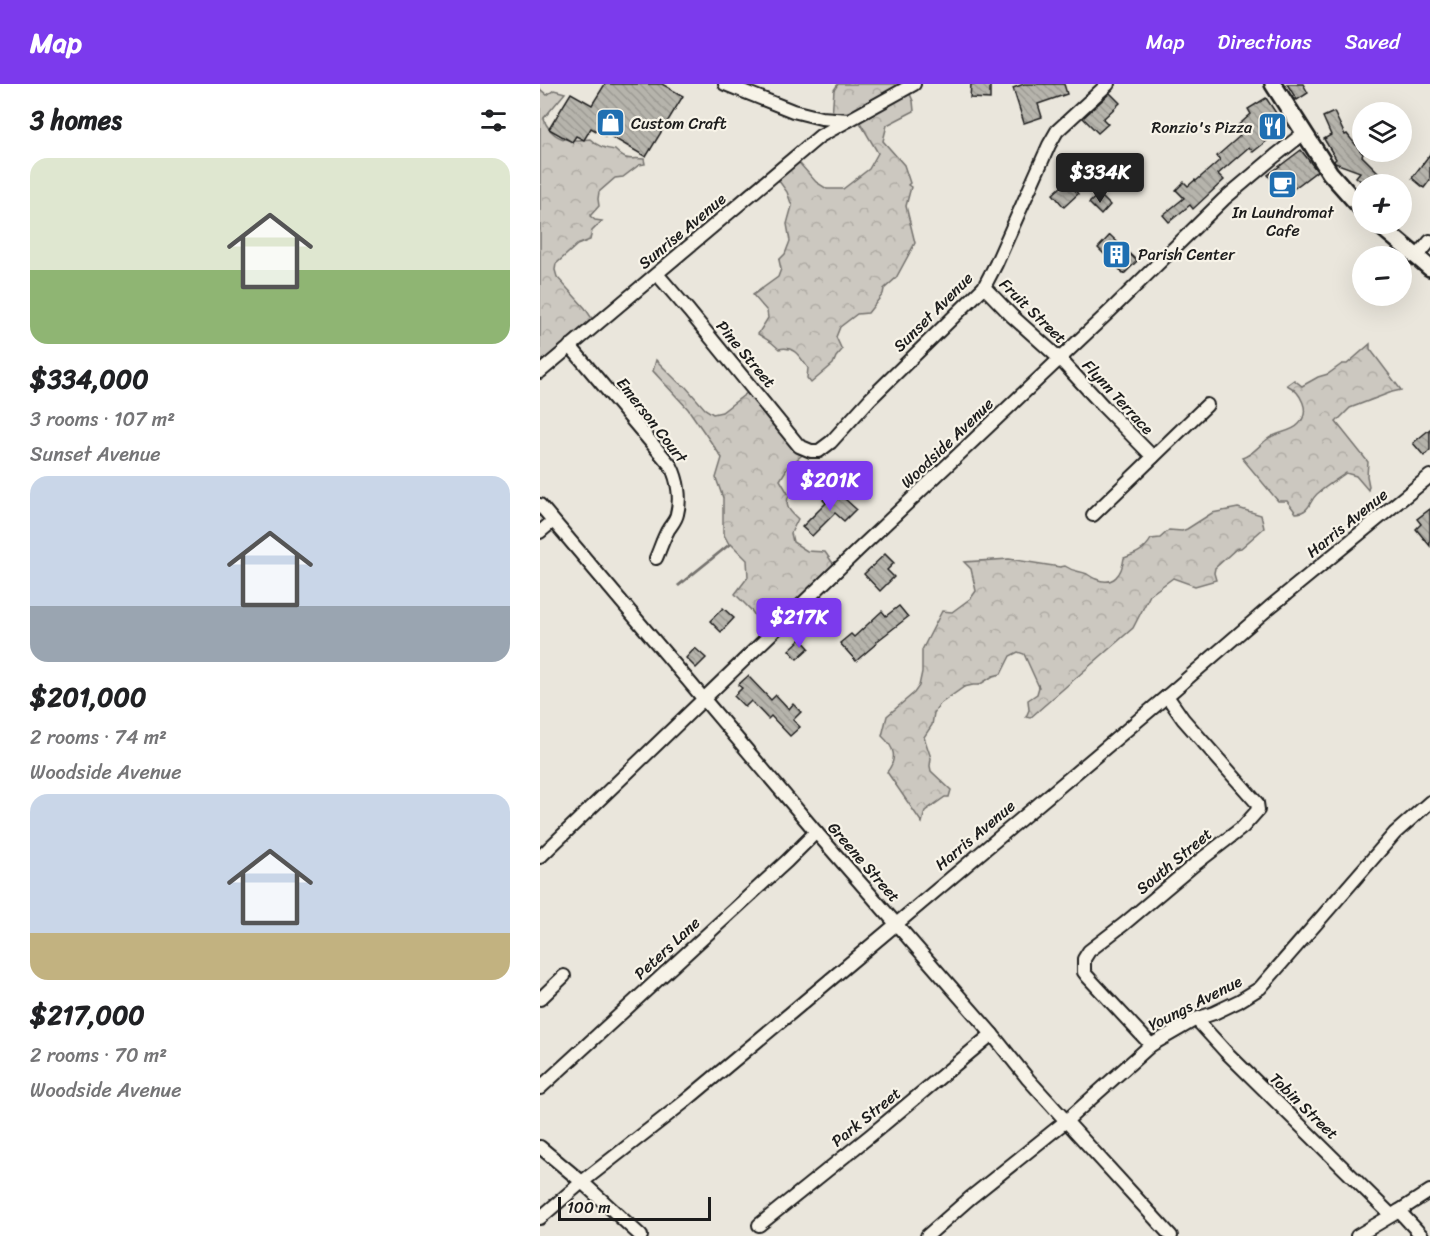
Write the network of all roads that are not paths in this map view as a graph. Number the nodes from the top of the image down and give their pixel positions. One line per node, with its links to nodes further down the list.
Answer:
1 (725, 84): 5 (street)
2 (914, 84): 5 (street, Sunrise Avenue)
3 (1108, 84): 13 (street, Sunset Avenue)
4 (1273, 84): 6 (main road)
5 (849, 120): 12 (street, Sunrise Avenue)
6 (1304, 133): 7 (main road); 15 (street, Woodside Avenue)
7 (1352, 198)
8 (1389, 234): 10 (main road)
9 (1430, 241): 10 (street)
10 (1417, 257): 11 (main road)
11 (1430, 268)
12 (657, 274): 14 (street, Sunrise Avenue); 18 (street, Pine Street)
13 (984, 287): 15 (street, Fruit Street); 18 (street, Sunset Avenue)
14 (570, 346): 16 (street, Sunrise Avenue); 25 (street, Emerson Court)
15 (1060, 359): 19 (street, Flynn Terrace); 27 (street, Woodside Avenue)
16 (540, 372)
17 (1207, 405): 19 (street, Flynn Terrace)
18 (811, 451)
19 (1153, 457): 22 (street, Flynn Terrace)
20 (1430, 476): 26 (street, Harris Avenue)
21 (540, 505): 23 (street, Greene Street)
22 (1093, 515)
23 (553, 521): 24 (street); 27 (street, Greene Street)
24 (540, 532)
25 (656, 558)
26 (1167, 696): 31 (street, Harris Avenue); 36 (street, South Street)
27 (705, 699): 29 (street, Greene Street); 30 (street, Woodside Avenue)
28 (1430, 802): 34 (street, Youngs Avenue)
29 (816, 832): 31 (street, Greene Street); 37 (street, Peters Lane)
30 (540, 857)
31 (896, 924): 35 (street, Greene Street); 40 (street, Harris Avenue)
32 (564, 976): 33 (street)
33 (540, 999)
34 (1196, 1019): 36 (street, Youngs Avenue); 42 (street, Tobin Street)
35 (992, 1034): 38 (street, Greene Street); 44 (street, Park Street)
36 (1151, 1045): 38 (street, Youngs Avenue)
37 (540, 1088)
38 (1065, 1121): 46 (street, Youngs Avenue); 47 (street, Greene Street)
39 (540, 1147): 40 (street)
40 (582, 1182): 43 (street, Harris Avenue); 45 (street)
41 (1430, 1191): 42 (street)
42 (1395, 1213): 48 (street); 49 (street, Tobin Street)
43 (540, 1218)
44 (759, 1225)
45 (640, 1236)
46 (927, 1236)
47 (1171, 1236)
48 (1357, 1236)
49 (1422, 1236)

